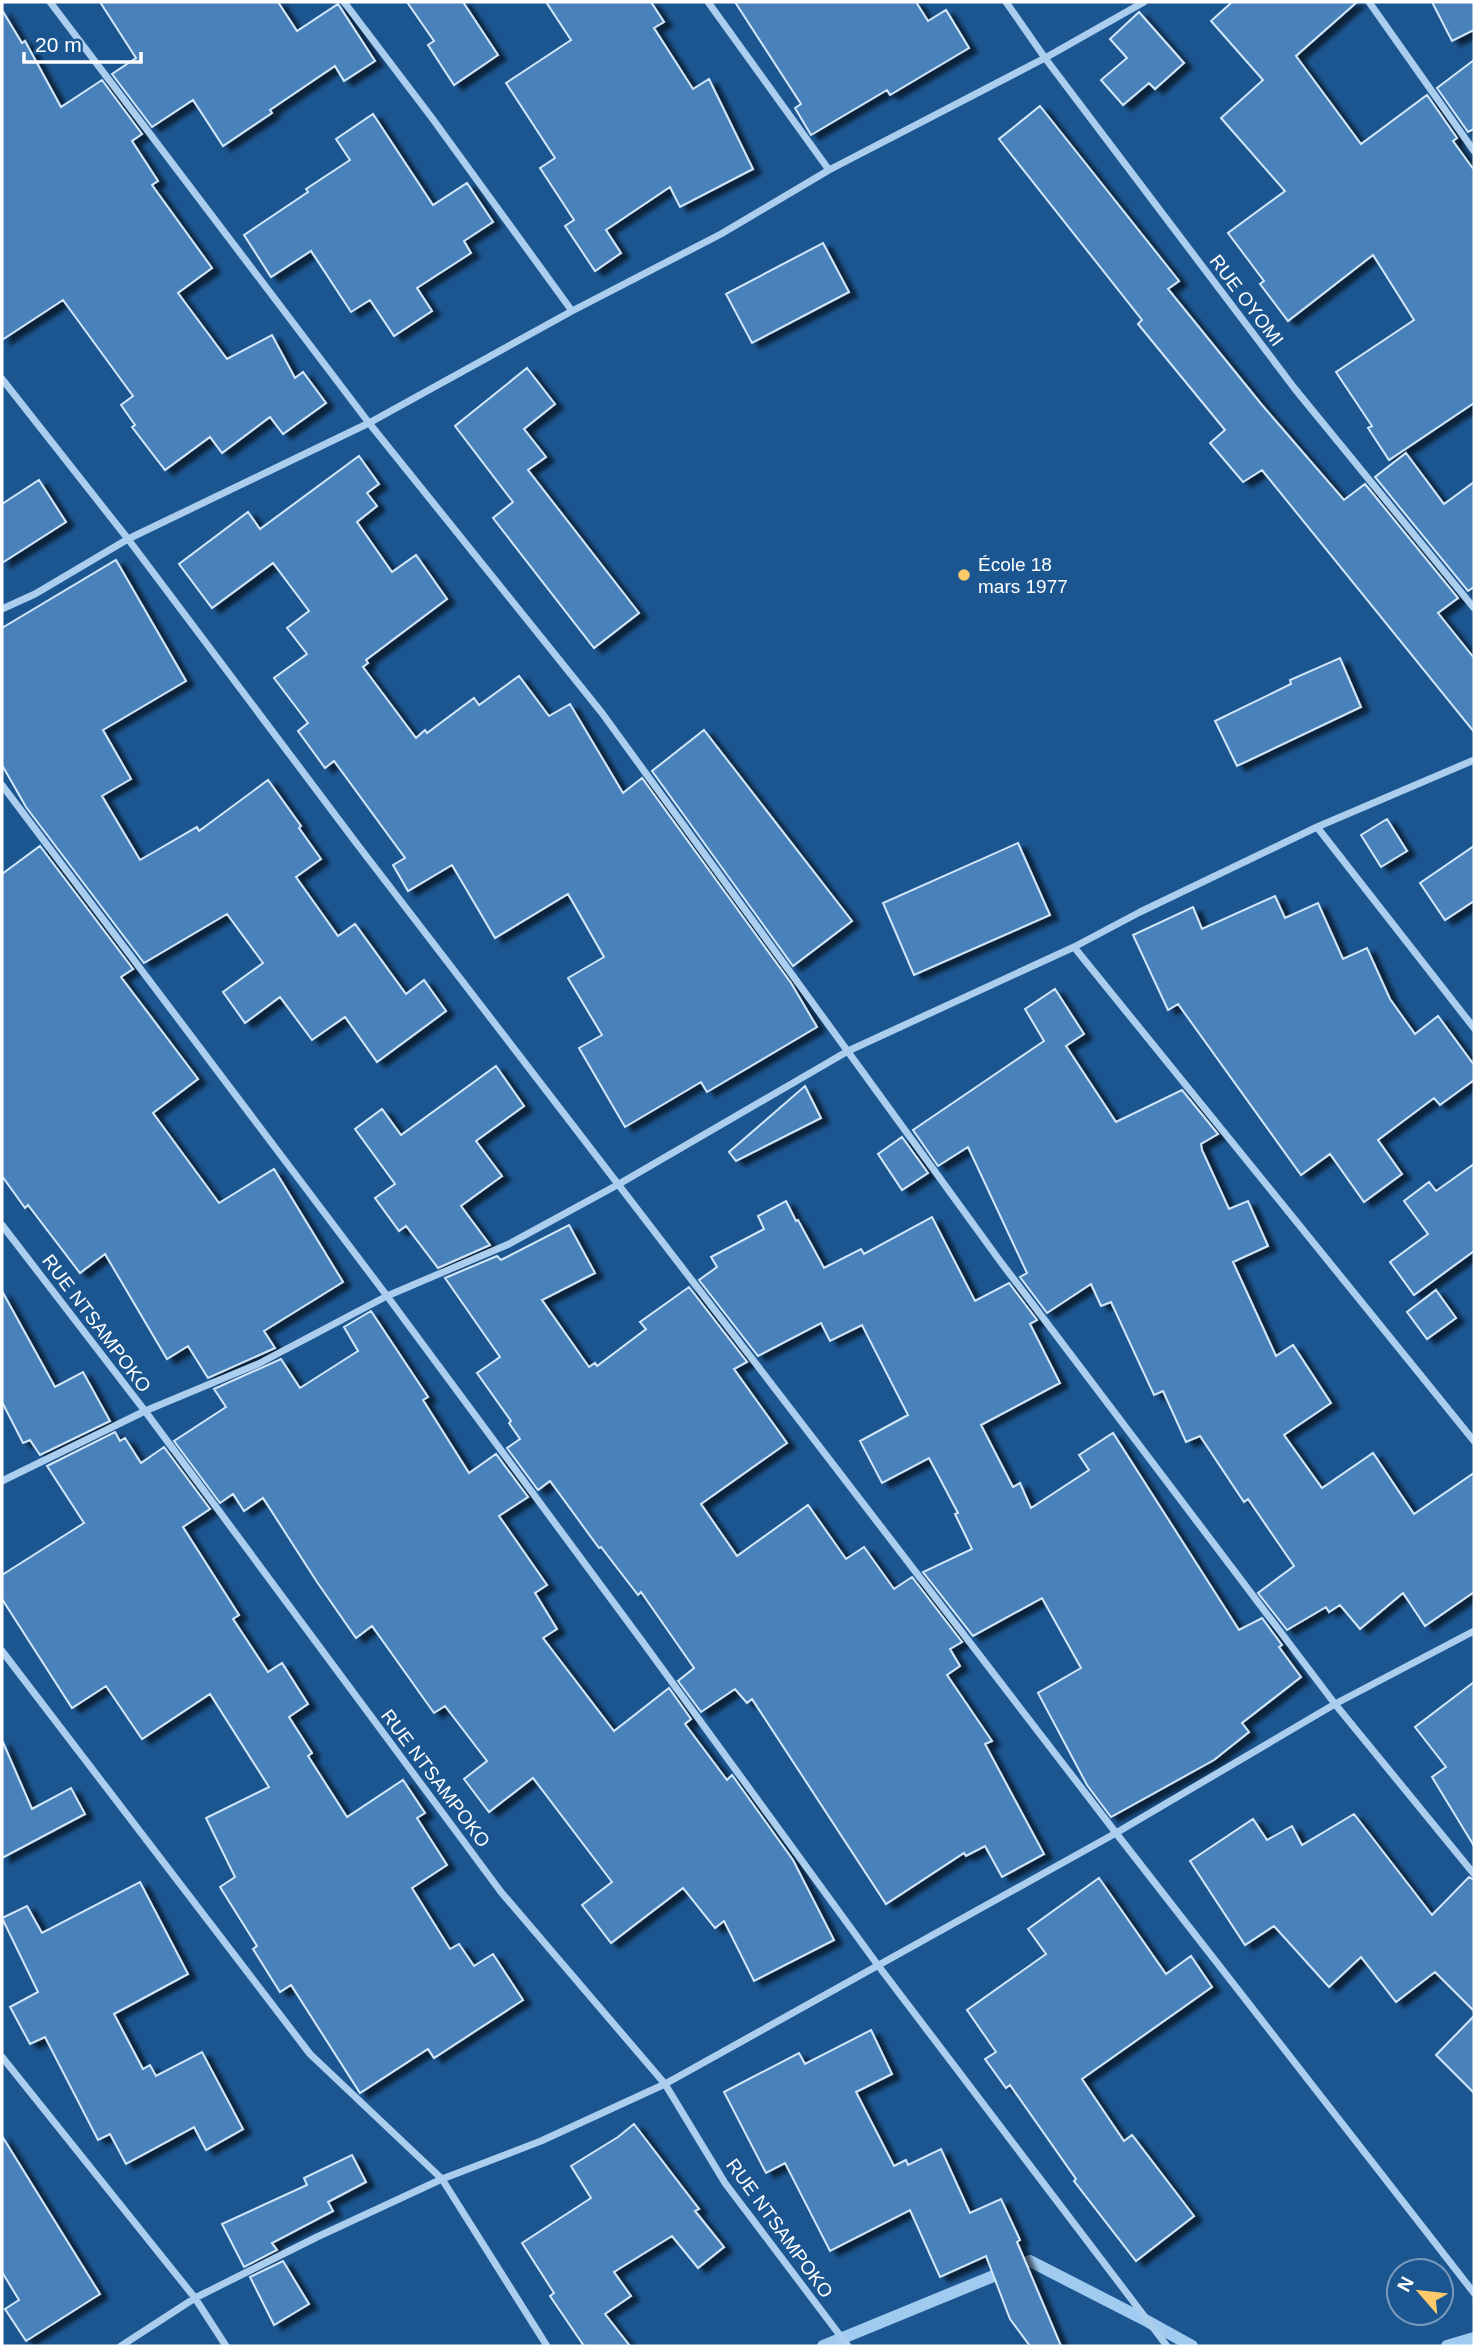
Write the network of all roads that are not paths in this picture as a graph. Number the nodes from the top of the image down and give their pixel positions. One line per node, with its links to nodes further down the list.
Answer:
1 (50, 2): 12 (street)
2 (344, 2): 10 (street)
3 (708, 2): 9 (street)
4 (1006, 2): 7 (street, RUE OYOMI)
5 (1144, 2): 7 (street)
6 (1368, 2): 8 (street)
7 (1045, 58): 9 (street); 14 (street, RUE OYOMI)
8 (1474, 151)
9 (830, 170): 10 (street)
10 (572, 311): 12 (street)
11 (2, 379): 13 (street)
12 (369, 423): 13 (street); 21 (street)
13 (128, 539): 15 (street); 22 (street)
14 (1474, 608)
15 (2, 609)
16 (1474, 760): 18 (street)
17 (2, 785): 24 (street)
18 (1317, 827): 19 (street); 20 (street)
19 (1074, 947): 21 (street); 26 (street)
20 (1474, 1028)
21 (848, 1051): 22 (street); 30 (street)
22 (619, 1184): 24 (street); 31 (street)
23 (2, 1225): 25 (street, RUE NTSAMPOKO)
24 (387, 1296): 25 (street); 33 (street)
25 (145, 1411): 27 (street); 35 (street, RUE NTSAMPOKO)
26 (1474, 1441)
27 (2, 1481)
28 (1474, 1631): 30 (street)
29 (2, 1651): 36 (street)
30 (1335, 1704): 31 (street); 32 (street)
31 (1116, 1833): 33 (street); 37 (street)
32 (1474, 1874)
33 (877, 1965): 35 (street); 43 (street)
34 (2, 2057): 38 (street)
35 (665, 2084): 36 (street); 42 (street, RUE NTSAMPOKO)
36 (442, 2179): 38 (street); 41 (street)
37 (1474, 2293)
38 (195, 2298): 39 (street); 40 (street)
39 (121, 2346)
40 (226, 2346)
41 (547, 2346)
42 (848, 2346)
43 (1167, 2346)

